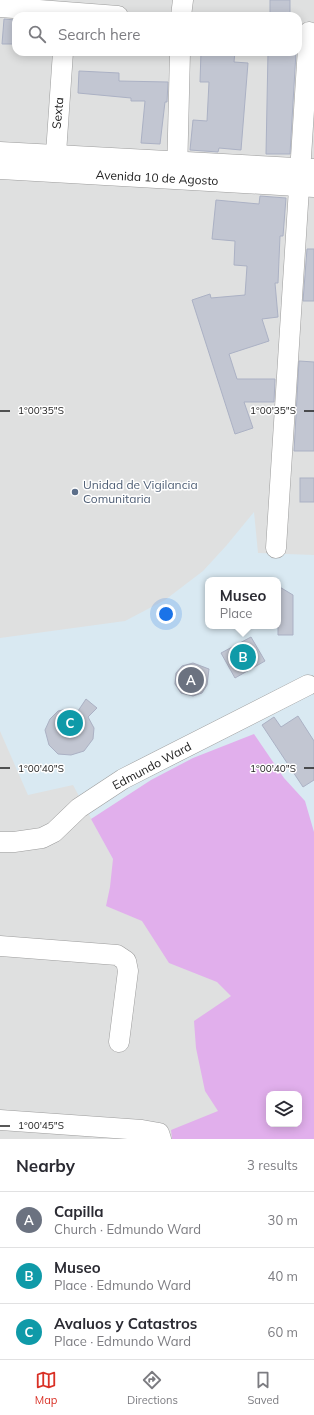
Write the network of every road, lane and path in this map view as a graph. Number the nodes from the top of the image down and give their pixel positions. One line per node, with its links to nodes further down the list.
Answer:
1 (183, 0): 5 (street)
2 (0, 7): 3 (street)
3 (66, 9): 4 (street)
4 (88, 12)
5 (182, 12)
6 (307, 32): 13 (street)
7 (63, 56): 10 (street, Sexta)
8 (180, 56): 12 (street)
9 (0, 152): 10 (street, Avenida 10 de Agosto)
10 (54, 164): 11 (street, Avenida 10 de Agosto); 12 (street, Avenida 10 de Agosto)
11 (0, 170)
12 (177, 170): 13 (street, Avenida 10 de Agosto)
13 (307, 178): 14 (street)
14 (276, 548)
15 (308, 685): 16 (street, Edmundo Ward)
16 (0, 842)
17 (0, 946): 18 (street)
18 (119, 1042)
19 (0, 1120): 20 (street)
20 (161, 1139)

